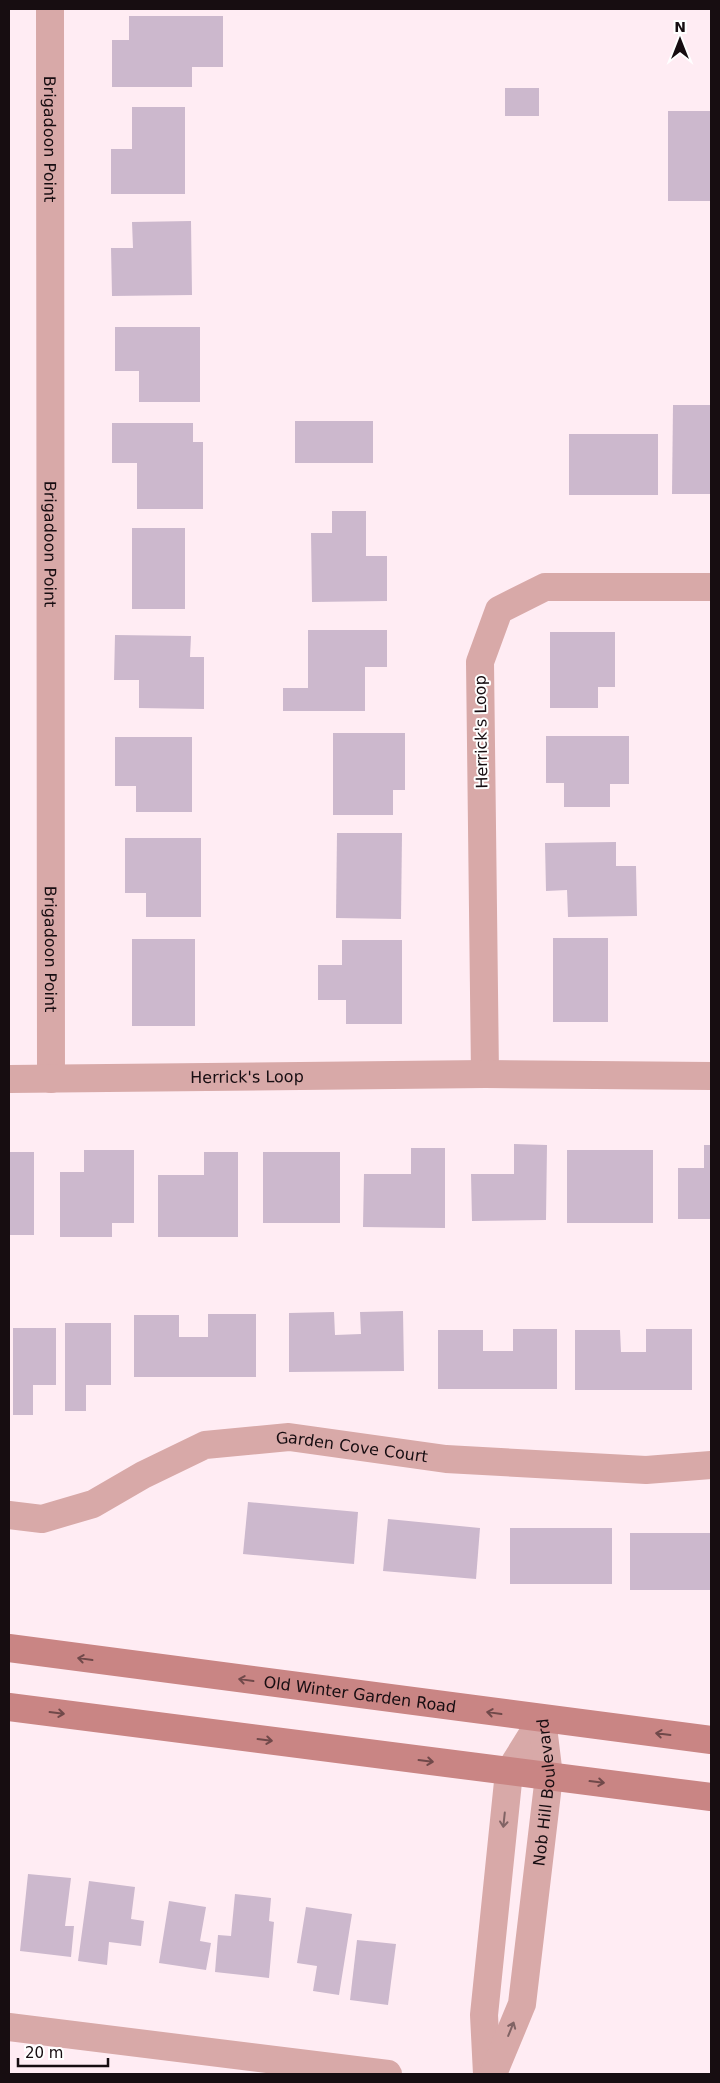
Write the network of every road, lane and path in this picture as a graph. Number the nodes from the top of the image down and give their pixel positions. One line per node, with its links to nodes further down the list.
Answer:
1 (50, 9): 6 (street, Brigadoon Point)
2 (711, 587): 3 (street, Herrick's Loop)
3 (485, 1074): 4 (street, Herrick's Loop); 6 (street, Herrick's Loop)
4 (711, 1076)
5 (9, 1079): 6 (street, Herrick's Loop)
6 (51, 1079)
7 (711, 1465): 8 (street, Garden Cove Court)
8 (9, 1515)
9 (9, 1648): 11 (main road, Old Winter Garden Road, one-way to 9)
10 (9, 1707): 13 (main road, one-way to 13)
11 (542, 1719): 12 (main road, Old Winter Garden Road, one-way to 11); 13 (street, Nob Hill Boulevard); 14 (street, Nob Hill Boulevard)
12 (711, 1740)
13 (508, 1772): 14 (main road); 18 (street, Nob Hill Boulevard, one-way to 18)
14 (549, 1776): 15 (main road, one-way to 15); 19 (street, Nob Hill Boulevard, one-way to 14)
15 (711, 1797)
16 (9, 2027): 17 (street)
17 (388, 2074)
18 (487, 2074)
19 (493, 2074)

